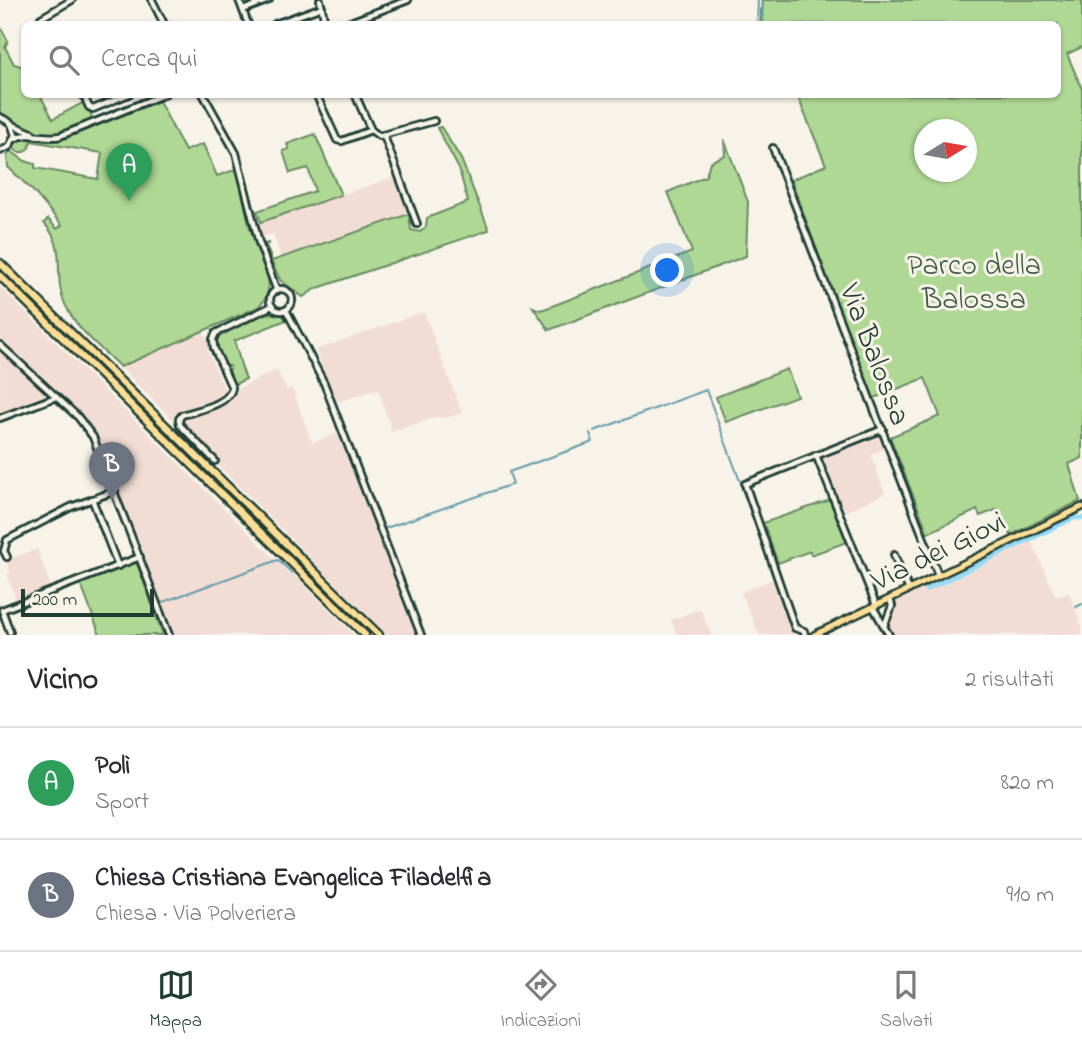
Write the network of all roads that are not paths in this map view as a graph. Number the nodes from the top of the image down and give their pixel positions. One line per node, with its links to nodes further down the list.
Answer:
1 (72, 0): 9 (street)
2 (152, 0): 10 (street)
3 (239, 0): 8 (street)
4 (269, 0): 8 (street)
5 (320, 0): 7 (street)
6 (408, 0): 14 (street)
7 (322, 7): 12 (street); 13 (street)
8 (243, 10): 11 (street)
9 (43, 21)
10 (162, 21)
11 (247, 21)
12 (283, 21)
13 (324, 21)
14 (353, 21)
15 (85, 98): 16 (street)
16 (119, 98)
17 (155, 98): 26 (street)
18 (205, 98): 33 (street)
19 (318, 98): 24 (street)
20 (357, 98): 24 (street)
21 (0, 117): 23 (street)
22 (434, 121): 25 (street)
23 (11, 123): 26 (street); 27 (street)
24 (372, 130): 25 (street)
25 (384, 136): 30 (street)
26 (42, 138): 27 (street)
27 (14, 139): 29 (street)
28 (773, 148): 39 (street, Via Balossa)
29 (0, 151)
30 (418, 223)
31 (0, 263): 58 (highway)
32 (0, 276): 57 (highway)
33 (277, 291): 34 (street); 35 (street)
34 (272, 306): 35 (street); 41 (street)
35 (286, 310): 59 (street)
36 (0, 345): 37 (street)
37 (56, 397): 38 (street); 42 (street)
38 (0, 418)
39 (883, 429): 40 (street); 49 (street, Via Balossa)
40 (816, 455): 52 (street); 56 (street)
41 (215, 461)
42 (115, 491): 43 (street); 47 (street)
43 (92, 499): 46 (street); 48 (street)
44 (1082, 507): 49 (main road, Via dei Giovi)
45 (894, 555): 50 (street)
46 (7, 557)
47 (140, 557): 48 (street); 55 (street)
48 (118, 566): 54 (street)
49 (938, 575): 50 (main road, Via dei Giovi)
50 (909, 590): 51 (main road, Via dei Giovi)
51 (890, 599): 52 (main road, Via dei Giovi); 53 (street)
52 (875, 606): 53 (street); 60 (main road, Via dei Giovi)
53 (885, 624): 61 (street)
54 (9, 632)
55 (168, 633)
56 (804, 633)
57 (365, 635)
58 (379, 635)
59 (421, 635)
60 (814, 635)
61 (889, 635)

